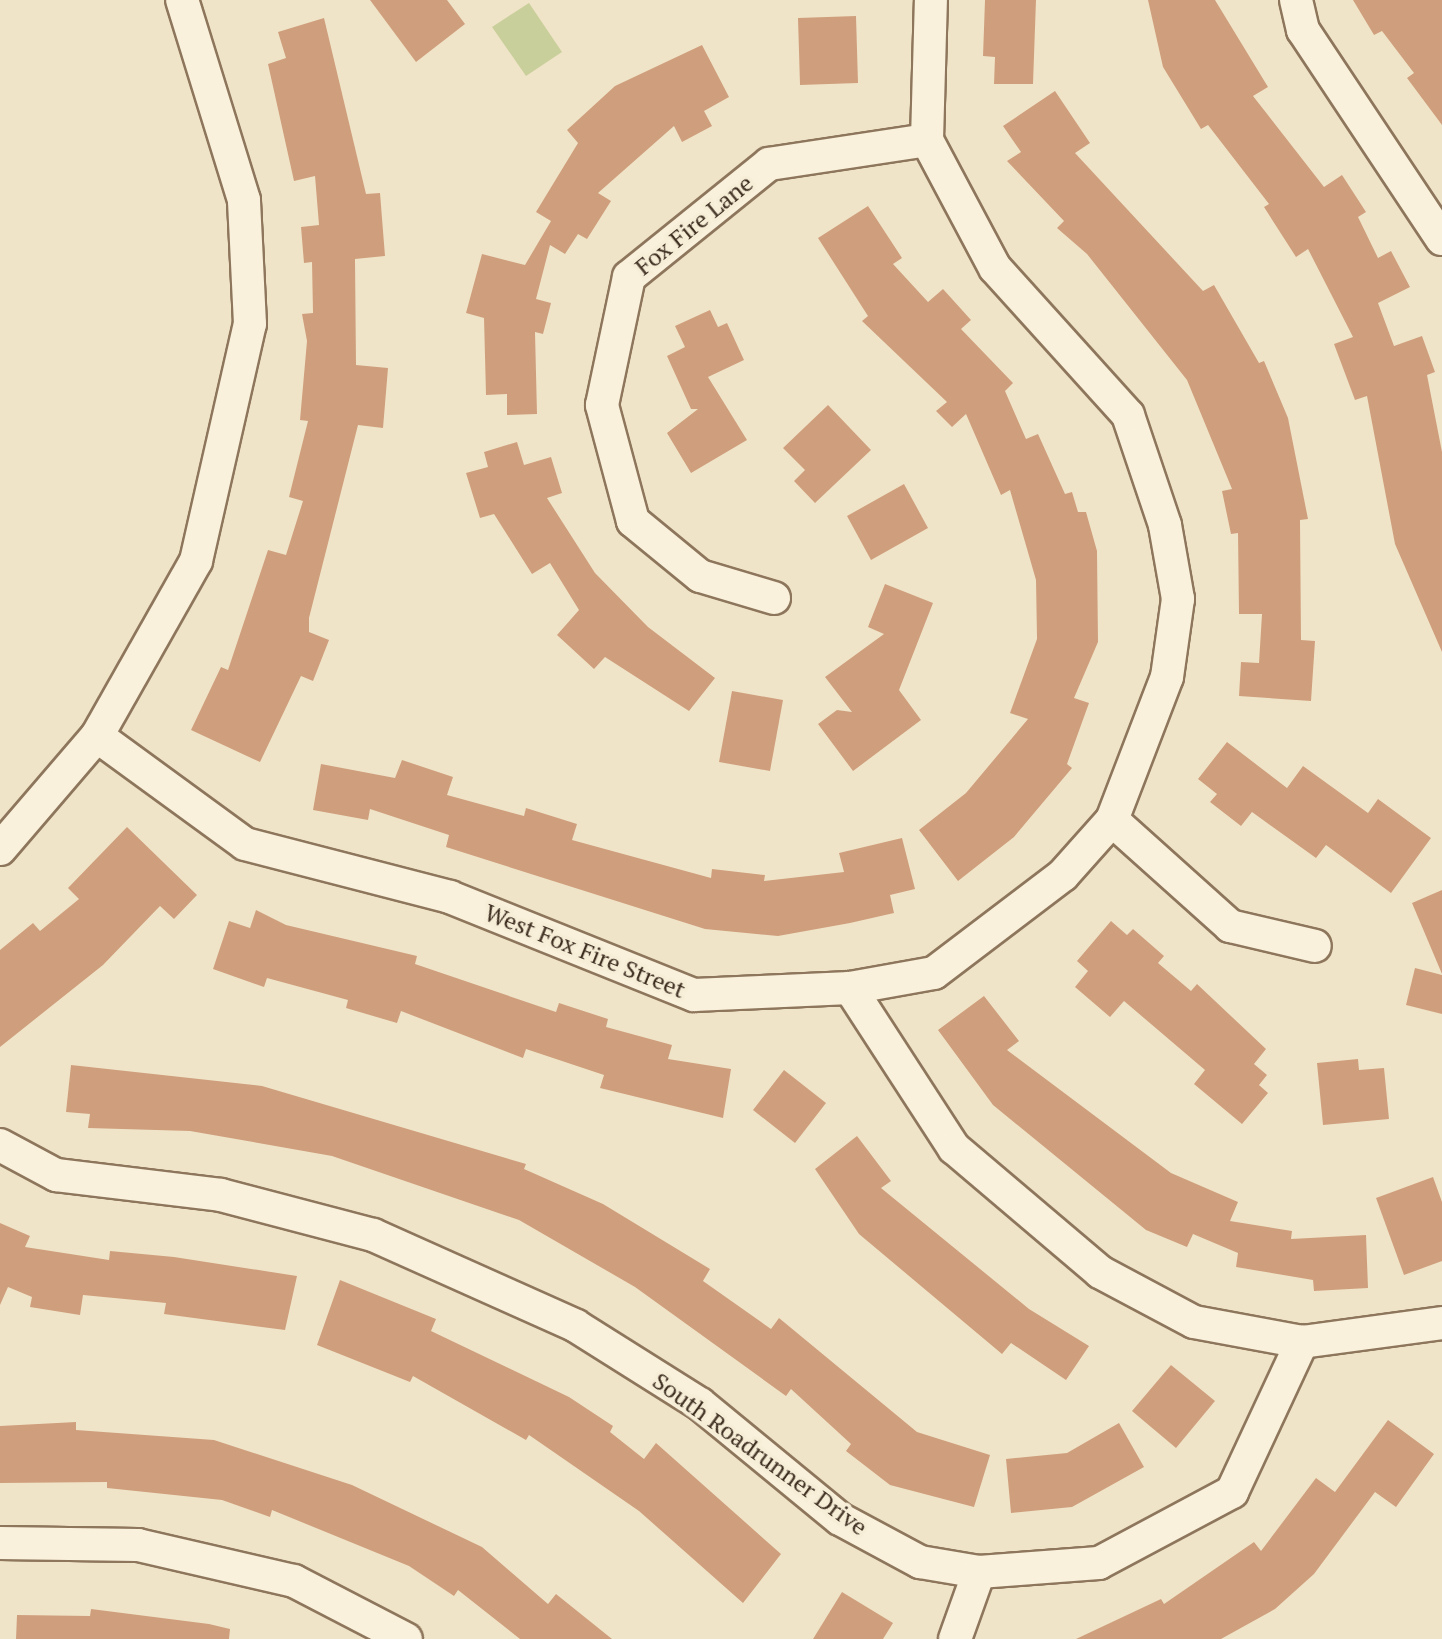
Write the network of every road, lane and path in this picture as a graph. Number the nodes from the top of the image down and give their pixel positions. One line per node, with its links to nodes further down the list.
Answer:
1 (931, 0): 4 (street, West Fox Fire Street)
2 (1296, 0): 5 (street)
3 (195, 5): 7 (street)
4 (927, 140): 6 (street, Fox Fire Lane); 8 (street, West Fox Fire Street)
5 (1442, 239)
6 (774, 598)
7 (97, 736): 9 (street); 11 (street, West Fox Fire Street)
8 (1112, 820): 10 (street); 11 (street, West Fox Fire Street)
9 (0, 849)
10 (1315, 946)
11 (850, 988): 14 (street)
12 (0, 1145): 16 (street, South Roadrunner Drive)
13 (1442, 1323): 14 (street)
14 (1302, 1342): 16 (street, South Roadrunner Drive)
15 (0, 1543): 17 (street)
16 (979, 1572): 18 (street)
17 (406, 1639)
18 (955, 1639)

